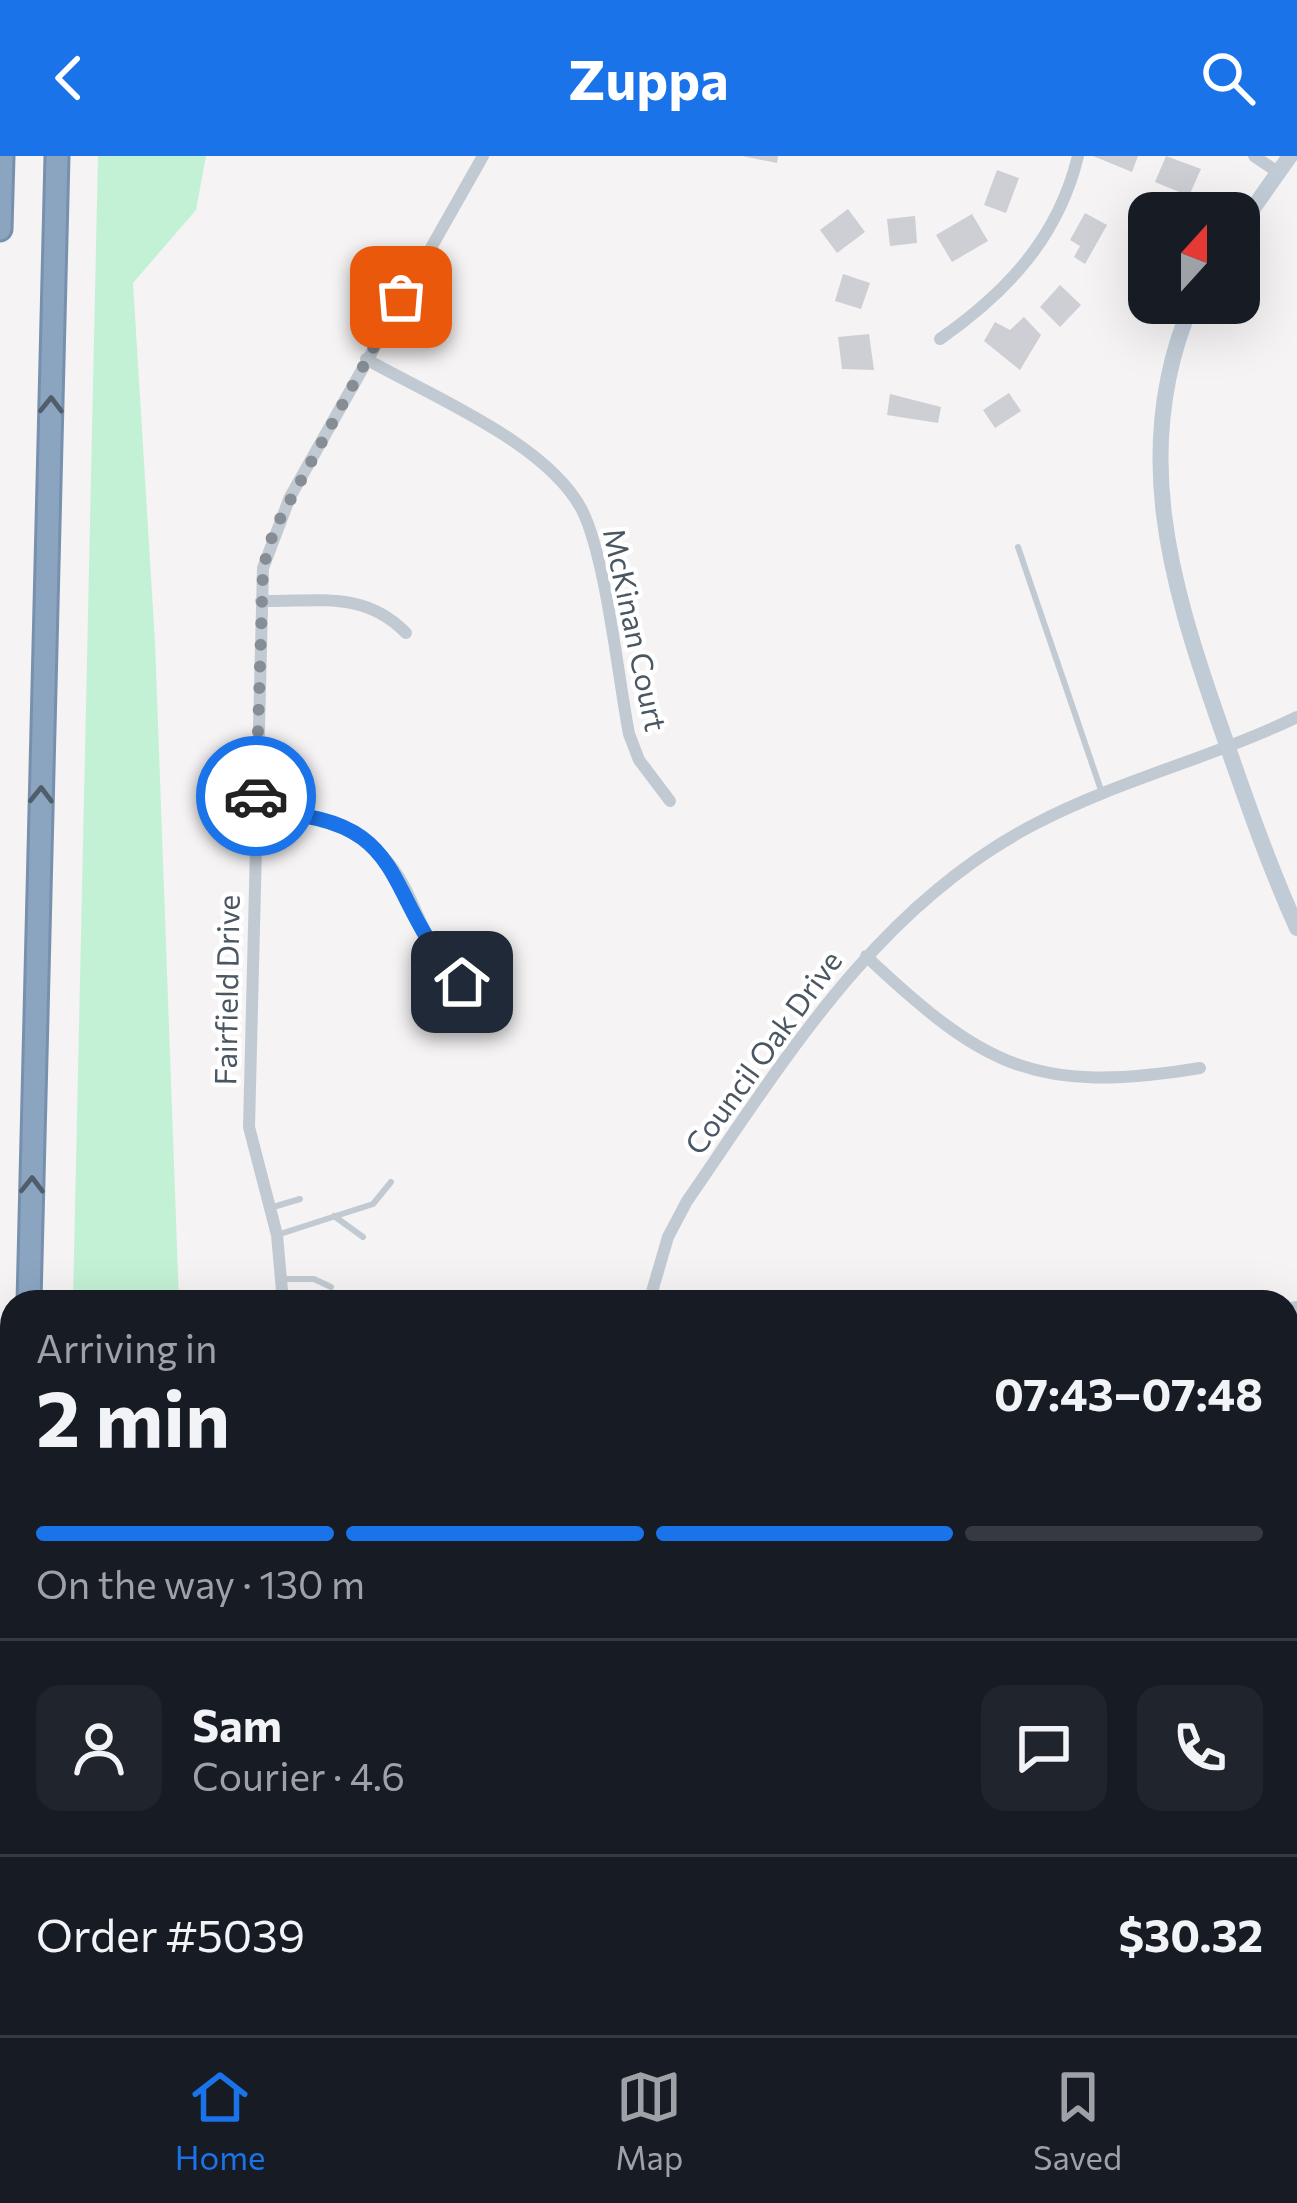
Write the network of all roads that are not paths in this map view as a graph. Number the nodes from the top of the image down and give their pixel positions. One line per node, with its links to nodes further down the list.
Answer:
1 (2, 156): 9 (highway)
2 (57, 156): 33 (highway, one-way to 2)
3 (483, 156): 12 (street, Fairfield Drive)
4 (1078, 156): 11 (street)
5 (1254, 156): 7 (street)
6 (1290, 156): 7 (street)
7 (1279, 173): 8 (street)
8 (1260, 199)
9 (0, 229)
10 (1185, 324): 17 (street)
11 (940, 339)
12 (366, 359): 14 (street, Fairfield Drive); 19 (street, McKinan Court)
13 (1018, 547): 18 (lane)
14 (261, 601): 15 (street); 20 (street, Fairfield Drive)
15 (406, 633)
16 (1297, 717): 17 (street, Council Oak Drive)
17 (1227, 747): 18 (street, Council Oak Drive); 21 (street)
18 (1102, 794): 22 (street, Council Oak Drive)
19 (670, 801)
20 (256, 812): 23 (street); 27 (street, Fairfield Drive)
21 (1297, 928)
22 (866, 956): 24 (street); 35 (street, Council Oak Drive)
23 (462, 982)
24 (1199, 1068)
25 (391, 1182): 28 (lane)
26 (299, 1198): 27 (lane)
27 (270, 1208): 29 (street, Fairfield Drive)
28 (334, 1216): 29 (lane); 30 (lane)
29 (277, 1235): 31 (street, Fairfield Drive)
30 (363, 1237)
31 (282, 1280): 32 (lane); 34 (street, Fairfield Drive)
32 (332, 1286)
33 (29, 1290)
34 (282, 1290)
35 (653, 1290)

